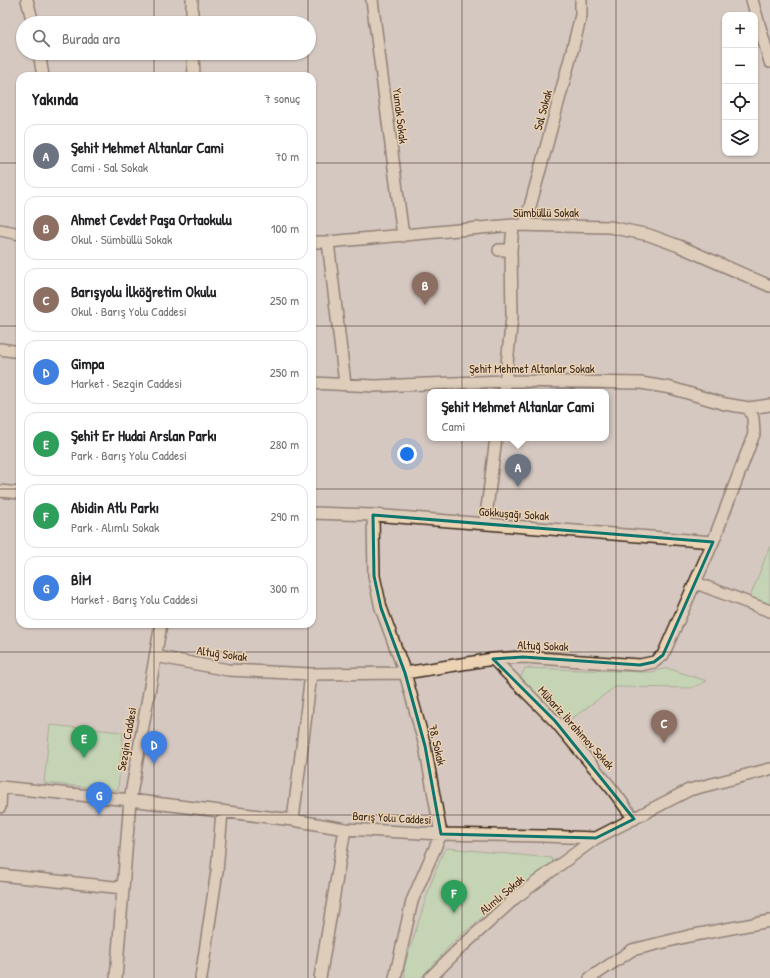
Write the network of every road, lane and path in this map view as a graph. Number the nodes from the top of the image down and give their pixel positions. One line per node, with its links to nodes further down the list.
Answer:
1 (27, 0): 6 (street)
2 (192, 0): 7 (street)
3 (372, 0): 17 (street, Yumak Sokak)
4 (581, 0): 14 (street, Sal Sokak)
5 (752, 0): 10 (street)
6 (31, 16)
7 (192, 16)
8 (40, 60): 11 (street)
9 (193, 60): 12 (street)
10 (770, 62)
11 (42, 72)
12 (194, 72)
13 (513, 225): 14 (street, Sümbüllü Sokak); 17 (street, Sümbüllü Sokak); 21 (street)
14 (525, 225): 22 (street, Sümbüllü Sokak)
15 (0, 230): 16 (street)
16 (16, 233)
17 (403, 236): 19 (street, Sümbüllü Sokak)
18 (316, 242): 19 (street, Sümbüllü Sokak)
19 (328, 242): 26 (street)
20 (499, 250): 21 (street)
21 (511, 250): 27 (street)
22 (770, 286)
23 (0, 349): 24 (street)
24 (16, 351)
25 (316, 383): 26 (street, Şehit Mehmet Altanlar Sokak)
26 (345, 384): 27 (street, Şehit Mehmet Altanlar Sokak)
27 (505, 386): 29 (street, Şehit Mehmet Altanlar Sokak)
28 (770, 405): 29 (street, Şehit Mehmet Altanlar Sokak)
29 (749, 408): 36 (street, Altuğ Sokak)
30 (496, 441): 35 (street)
31 (0, 491): 32 (street)
32 (16, 493)
33 (316, 513): 34 (street, Gökkuşağı Sokak)
34 (373, 515): 35 (street, Gökkuşağı Sokak); 42 (street, 78. Sokak)
35 (485, 524): 36 (street, Gökkuşağı Sokak)
36 (713, 542): 37 (street, Altuğ Sokak)
37 (696, 583): 38 (street); 41 (street, Altuğ Sokak)
38 (770, 611)
39 (160, 628): 40 (street, Sezgin Caddesi)
40 (155, 656): 43 (street, Altuğ Sokak); 46 (street, Sezgin Caddesi)
41 (493, 659): 42 (street, Altuğ Sokak); 49 (street, Mübariz İbrahimov Sokak)
42 (405, 673): 43 (street, Altuğ Sokak); 52 (street, 78. Sokak)
43 (311, 674): 50 (street)
44 (770, 769): 49 (street, Barış Yolu Caddesi)
45 (1, 787): 46 (street, Barış Yolu Caddesi); 47 (street)
46 (130, 800): 48 (street, Barış Yolu Caddesi); 55 (street, Sezgin Caddesi)
47 (0, 807)
48 (222, 812): 50 (street, Barış Yolu Caddesi); 58 (street)
49 (634, 819): 53 (street, Barış Yolu Caddesi)
50 (293, 820): 51 (street, Barış Yolu Caddesi)
51 (345, 829): 52 (street, Barış Yolu Caddesi); 59 (street)
52 (441, 834): 53 (street, Barış Yolu Caddesi); 60 (street)
53 (596, 838): 61 (street, Alımlı Sokak)
54 (0, 875): 55 (street)
55 (123, 888): 57 (street, Sezgin Caddesi)
56 (770, 921): 62 (street)
57 (116, 978)
58 (201, 978)
59 (320, 978)
60 (396, 978)
61 (430, 978)
62 (590, 978)

